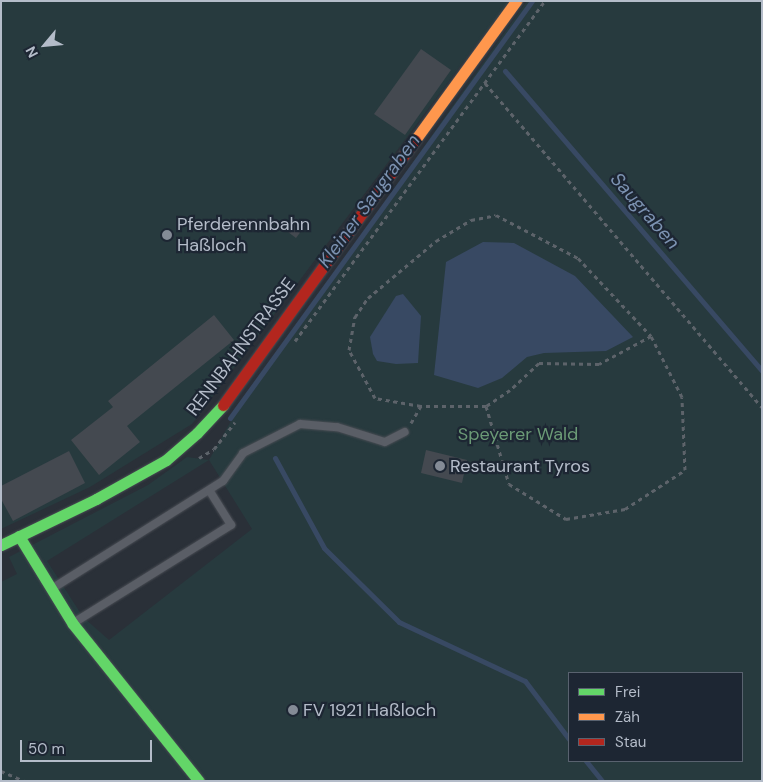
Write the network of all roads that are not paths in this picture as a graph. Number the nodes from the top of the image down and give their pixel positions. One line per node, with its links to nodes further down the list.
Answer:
1 (516, 1): 4 (street, RENNBAHNSTRASSE)
2 (405, 432): 3 (lane)
3 (210, 491): 6 (lane); 7 (lane)
4 (19, 536): 5 (street, RENNBAHNSTRASSE); 6 (street)
5 (1, 545)
6 (52, 589): 7 (street)
7 (73, 624): 8 (street)
8 (199, 781)

